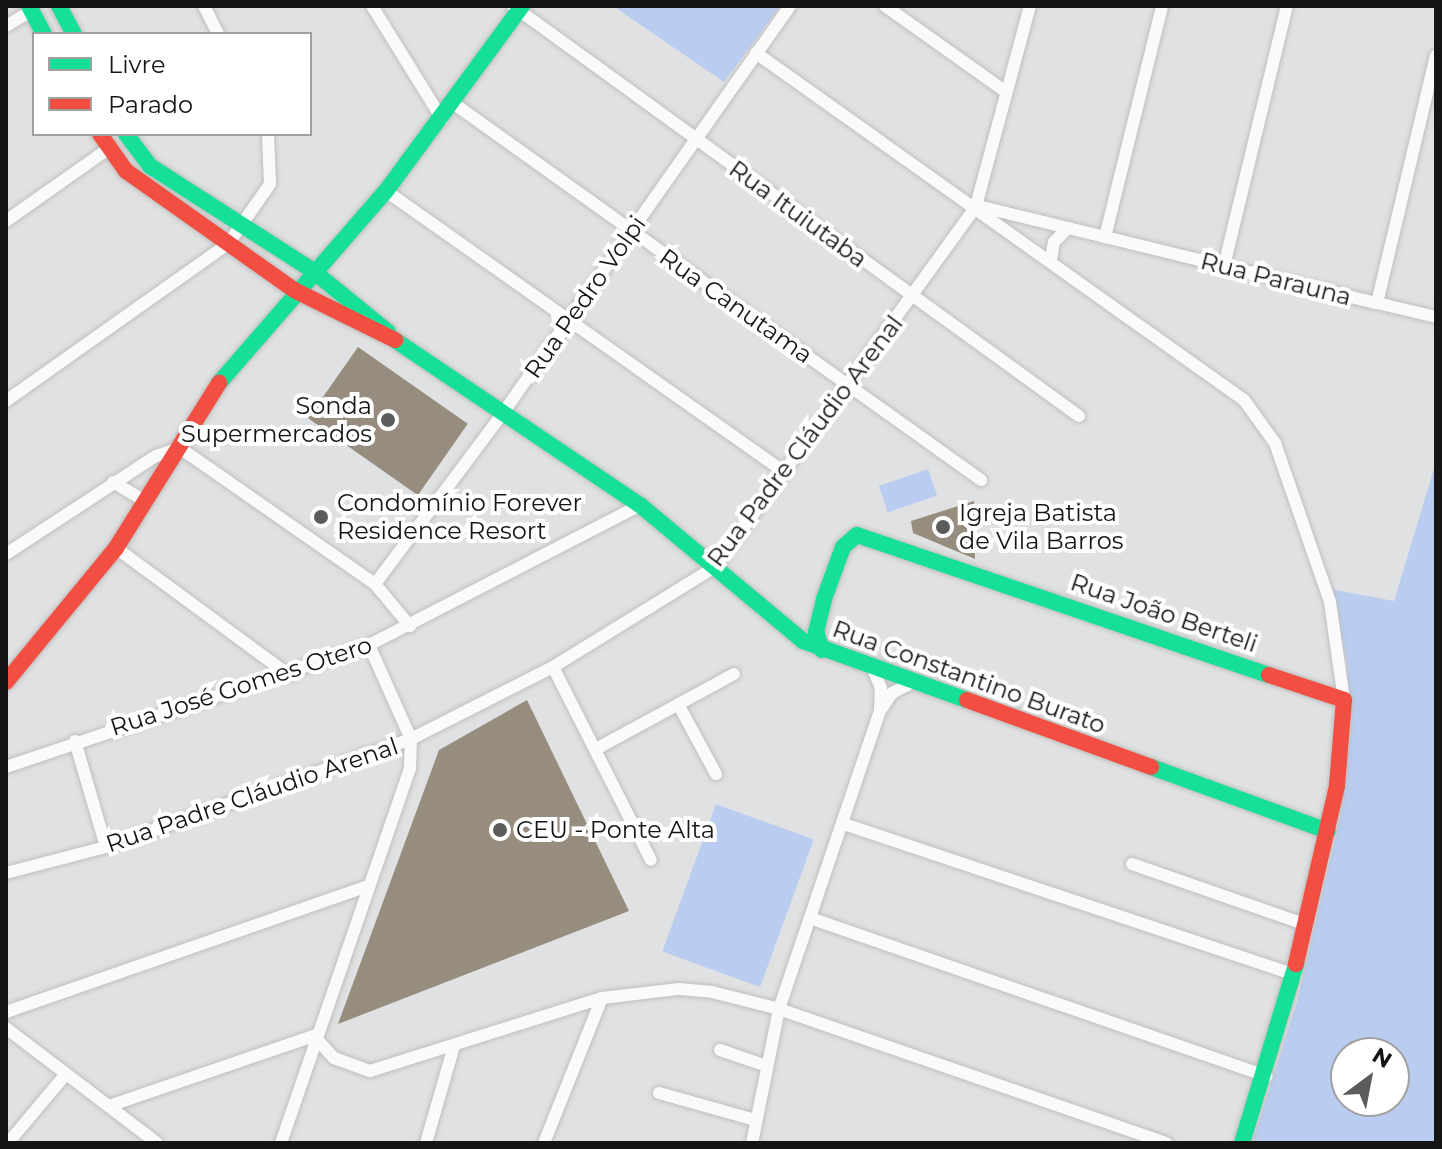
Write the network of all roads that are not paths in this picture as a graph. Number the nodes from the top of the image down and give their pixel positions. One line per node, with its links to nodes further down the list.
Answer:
1 (59, 6): 13 (street)
2 (204, 6): 14 (street)
3 (372, 6): 19 (street)
4 (790, 6): 15 (street, Rua Pedro Volpi)
5 (885, 6): 17 (street)
6 (1030, 6): 17 (street, Rua Padre Cláudio Arenal)
7 (1162, 6): 30 (street)
8 (1287, 6): 33 (street)
9 (518, 8): 18 (street); 22 (street, Rua Ituiutaba)
10 (30, 9): 11 (street); 12 (street)
11 (6, 26)
12 (43, 32)
13 (73, 32)
14 (217, 32)
15 (756, 53): 22 (street, Rua Pedro Volpi); 25 (street)
16 (1436, 56): 37 (street, Rua Parauna)
17 (1006, 92): 25 (street, Rua Padre Cláudio Arenal)
18 (453, 103): 19 (street); 29 (street, Rua Canutama)
19 (442, 119): 24 (street)
20 (128, 136): 27 (street, Rua Constantino Burato)
21 (268, 136): 27 (street)
22 (695, 140): 29 (street, Rua Pedro Volpi); 36 (street, Rua Ituiutaba)
23 (104, 141): 26 (street); 31 (street, Rua Constantino Burato)
24 (386, 191): 34 (street); 39 (street)
25 (976, 206): 28 (street, Rua Parauna); 32 (street); 36 (street, Rua Padre Cláudio Arenal)
26 (6, 221)
27 (245, 227): 31 (street); 34 (street, Rua Constantino Burato)
28 (1067, 229): 30 (street, Rua Parauna); 32 (street)
29 (631, 231): 39 (street, Rua Pedro Volpi); 41 (street, Rua Canutama)
30 (1105, 237): 33 (street, Rua Parauna)
31 (228, 244): 35 (street, Rua Constantino Burato); 42 (street)
32 (1051, 260): 66 (street)
33 (1224, 266): 37 (street, Rua Parauna)
34 (312, 270): 35 (street); 40 (street, Rua Constantino Burato)
35 (294, 290): 40 (street, Rua Constantino Burato); 45 (street)
36 (913, 298): 41 (street, Rua Padre Cláudio Arenal); 44 (street, Rua Ituiutaba)
37 (1377, 303): 38 (street)
38 (1436, 317)
39 (567, 323): 43 (street, Rua Pedro Volpi); 46 (street)
40 (394, 340): 43 (street, Rua Constantino Burato)
41 (848, 386): 46 (street, Rua Padre Cláudio Arenal); 47 (street, Rua Canutama)
42 (6, 401)
43 (505, 410): 50 (street, Rua Constantino Burato); 54 (street, Rua Pedro Volpi)
44 (1079, 416)
45 (180, 448): 48 (street); 49 (street); 54 (street)
46 (785, 472): 53 (street, Rua Padre Cláudio Arenal)
47 (981, 480)
48 (113, 482): 49 (street); 52 (street)
49 (146, 502): 51 (street)
50 (640, 505): 53 (street, Rua Constantino Burato); 57 (street, Rua José Gomes Otero)
51 (116, 548): 63 (street); 64 (street)
52 (6, 554)
53 (715, 567): 56 (street, Rua Constantino Burato); 60 (street, Rua Padre Cláudio Arenal)
54 (375, 584): 57 (street)
55 (824, 599): 56 (street, Rua João Berteli); 59 (street, Rua João Berteli); 66 (street, Rua João Berteli)
56 (790, 624): 59 (street, Rua Constantino Burato)
57 (410, 626): 58 (street, Rua José Gomes Otero)
58 (369, 645): 63 (street, Rua José Gomes Otero); 69 (street)
59 (822, 650): 61 (street, Rua Constantino Burato)
60 (553, 667): 69 (street, Rua Padre Cláudio Arenal); 71 (street)
61 (872, 667): 65 (street, Rua Constantino Burato); 68 (street)
62 (734, 674): 67 (street)
63 (289, 675): 70 (street, Rua José Gomes Otero)
64 (6, 682)
65 (914, 682): 68 (street); 75 (street, Rua Constantino Burato)
66 (1344, 700): 75 (street)
67 (678, 704): 71 (street); 73 (street)
68 (880, 711): 74 (street)
69 (411, 739): 76 (street, Rua Padre Cláudio Arenal); 80 (street)
70 (75, 741): 72 (street, Rua José Gomes Otero); 76 (street)
71 (596, 749): 77 (street)
72 (6, 767)
73 (716, 774)
74 (844, 824): 81 (street); 83 (street)
75 (1328, 831): 82 (street)
76 (106, 847): 79 (street, Rua Padre Cláudio Arenal)
77 (651, 860)
78 (1132, 864): 82 (street)
79 (6, 873)
80 (368, 886): 86 (street); 88 (street)
81 (810, 918): 85 (street); 93 (street)
82 (1307, 925): 83 (street)
83 (1295, 975): 93 (street)
84 (602, 998): 85 (street); 89 (street); 101 (street)
85 (779, 1009): 91 (street); 103 (street)
86 (6, 1012)
87 (6, 1028): 92 (street)
88 (314, 1036): 89 (street); 95 (street); 99 (street)
89 (454, 1046): 100 (street)
90 (720, 1050): 91 (street)
91 (764, 1065): 96 (street)
92 (66, 1074): 95 (street); 97 (street)
93 (1266, 1076): 104 (street)
94 (659, 1093): 96 (street)
95 (109, 1106): 98 (street)
96 (755, 1120): 102 (street)
97 (8, 1143)
98 (157, 1143)
99 (281, 1143)
100 (426, 1143)
101 (544, 1143)
102 (752, 1143)
103 (1166, 1143)
104 (1242, 1143)

